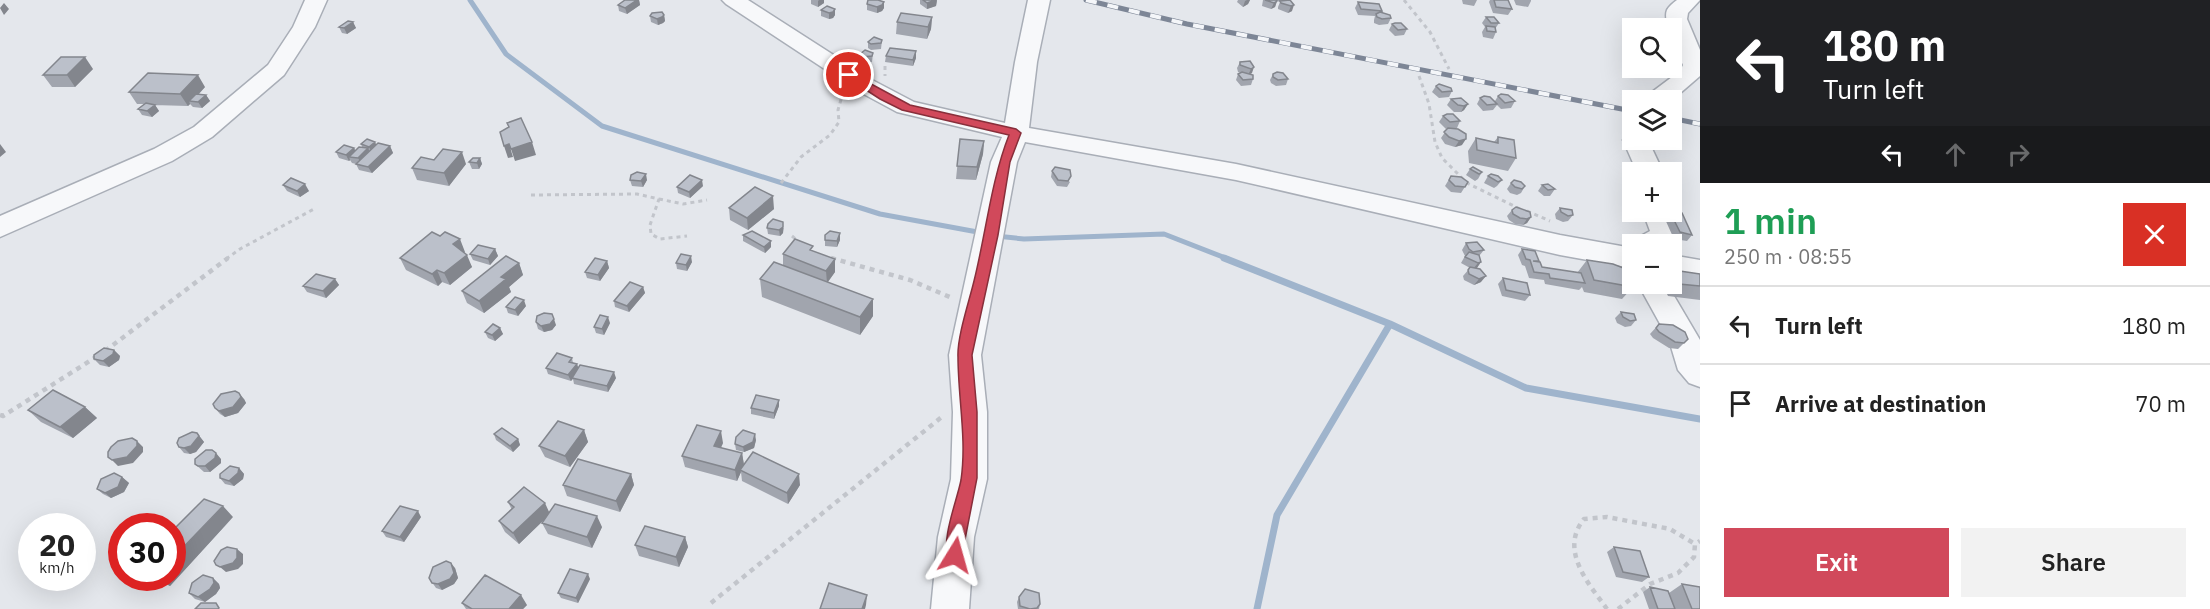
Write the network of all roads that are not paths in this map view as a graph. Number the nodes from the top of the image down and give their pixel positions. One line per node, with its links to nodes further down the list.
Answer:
1 (316, 0): 7 (street)
2 (733, 0): 6 (street)
3 (1039, 0): 6 (street)
4 (1690, 0): 5 (street)
5 (1670, 90)
6 (1016, 133): 8 (street); 13 (street)
7 (0, 227)
8 (1622, 256)
9 (1682, 267): 10 (street)
10 (1700, 270)
11 (1658, 294): 12 (street)
12 (1700, 374)
13 (950, 609)

